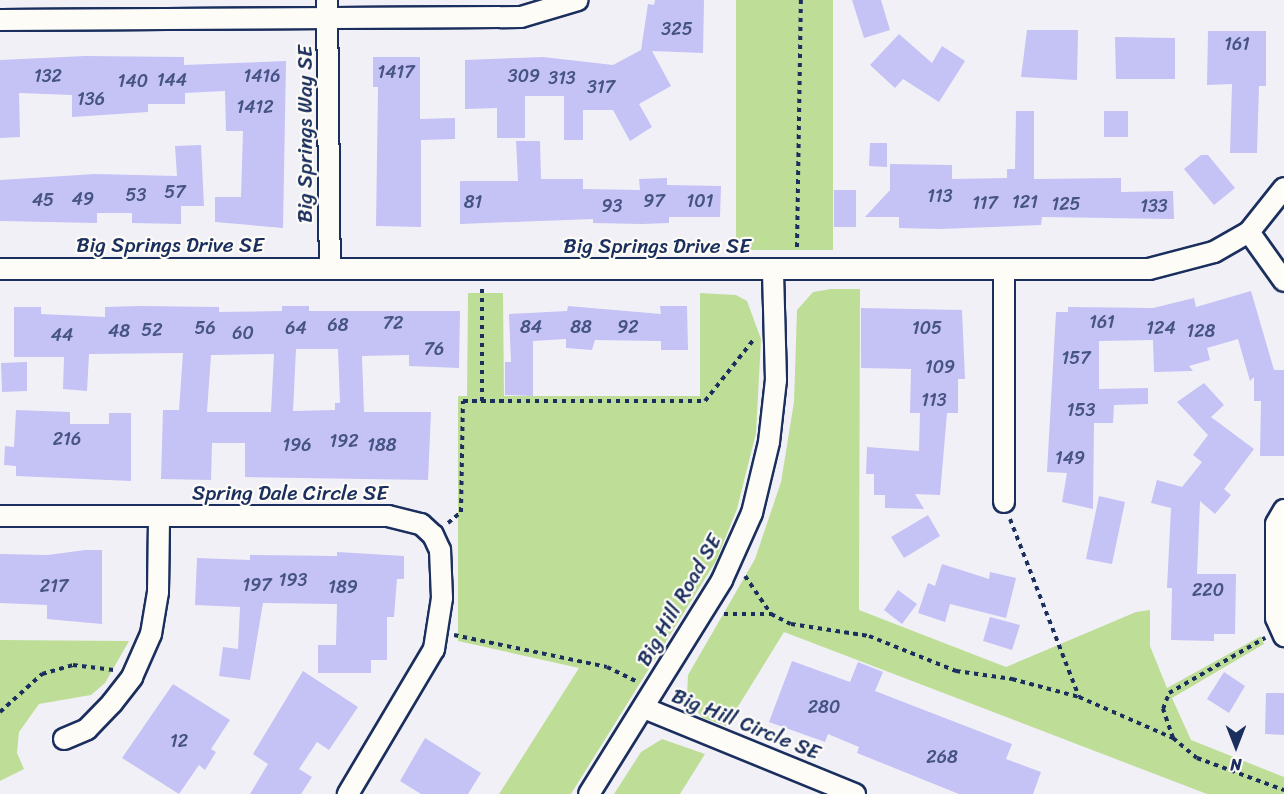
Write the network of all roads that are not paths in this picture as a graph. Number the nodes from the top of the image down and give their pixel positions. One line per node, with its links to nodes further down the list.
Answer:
1 (578, 0): 2 (street)
2 (328, 10): 3 (street); 6 (street, Big Springs Way SE)
3 (0, 20)
4 (1284, 188): 5 (street, Big Springs Drive SE)
5 (1249, 232): 9 (street, Big Springs Drive SE); 10 (street)
6 (330, 268): 7 (street, Big Springs Drive SE); 8 (street, Big Springs Drive SE)
7 (0, 269)
8 (773, 271): 9 (street, Big Springs Drive SE); 16 (street, Big Hill Road SE)
9 (1004, 272): 11 (street)
10 (1284, 281)
11 (1004, 502)
12 (1284, 510): 15 (street)
13 (0, 516): 14 (street, Spring Dale Circle SE)
14 (159, 518): 17 (street); 19 (street, Spring Dale Circle SE)
15 (1281, 633)
16 (644, 708): 18 (street, Big Hill Circle SE); 20 (street, Big Hill Road SE)
17 (64, 739)
18 (827, 789): 21 (street, Big Hill Circle SE)
19 (348, 794)
20 (589, 794)
21 (855, 794)

